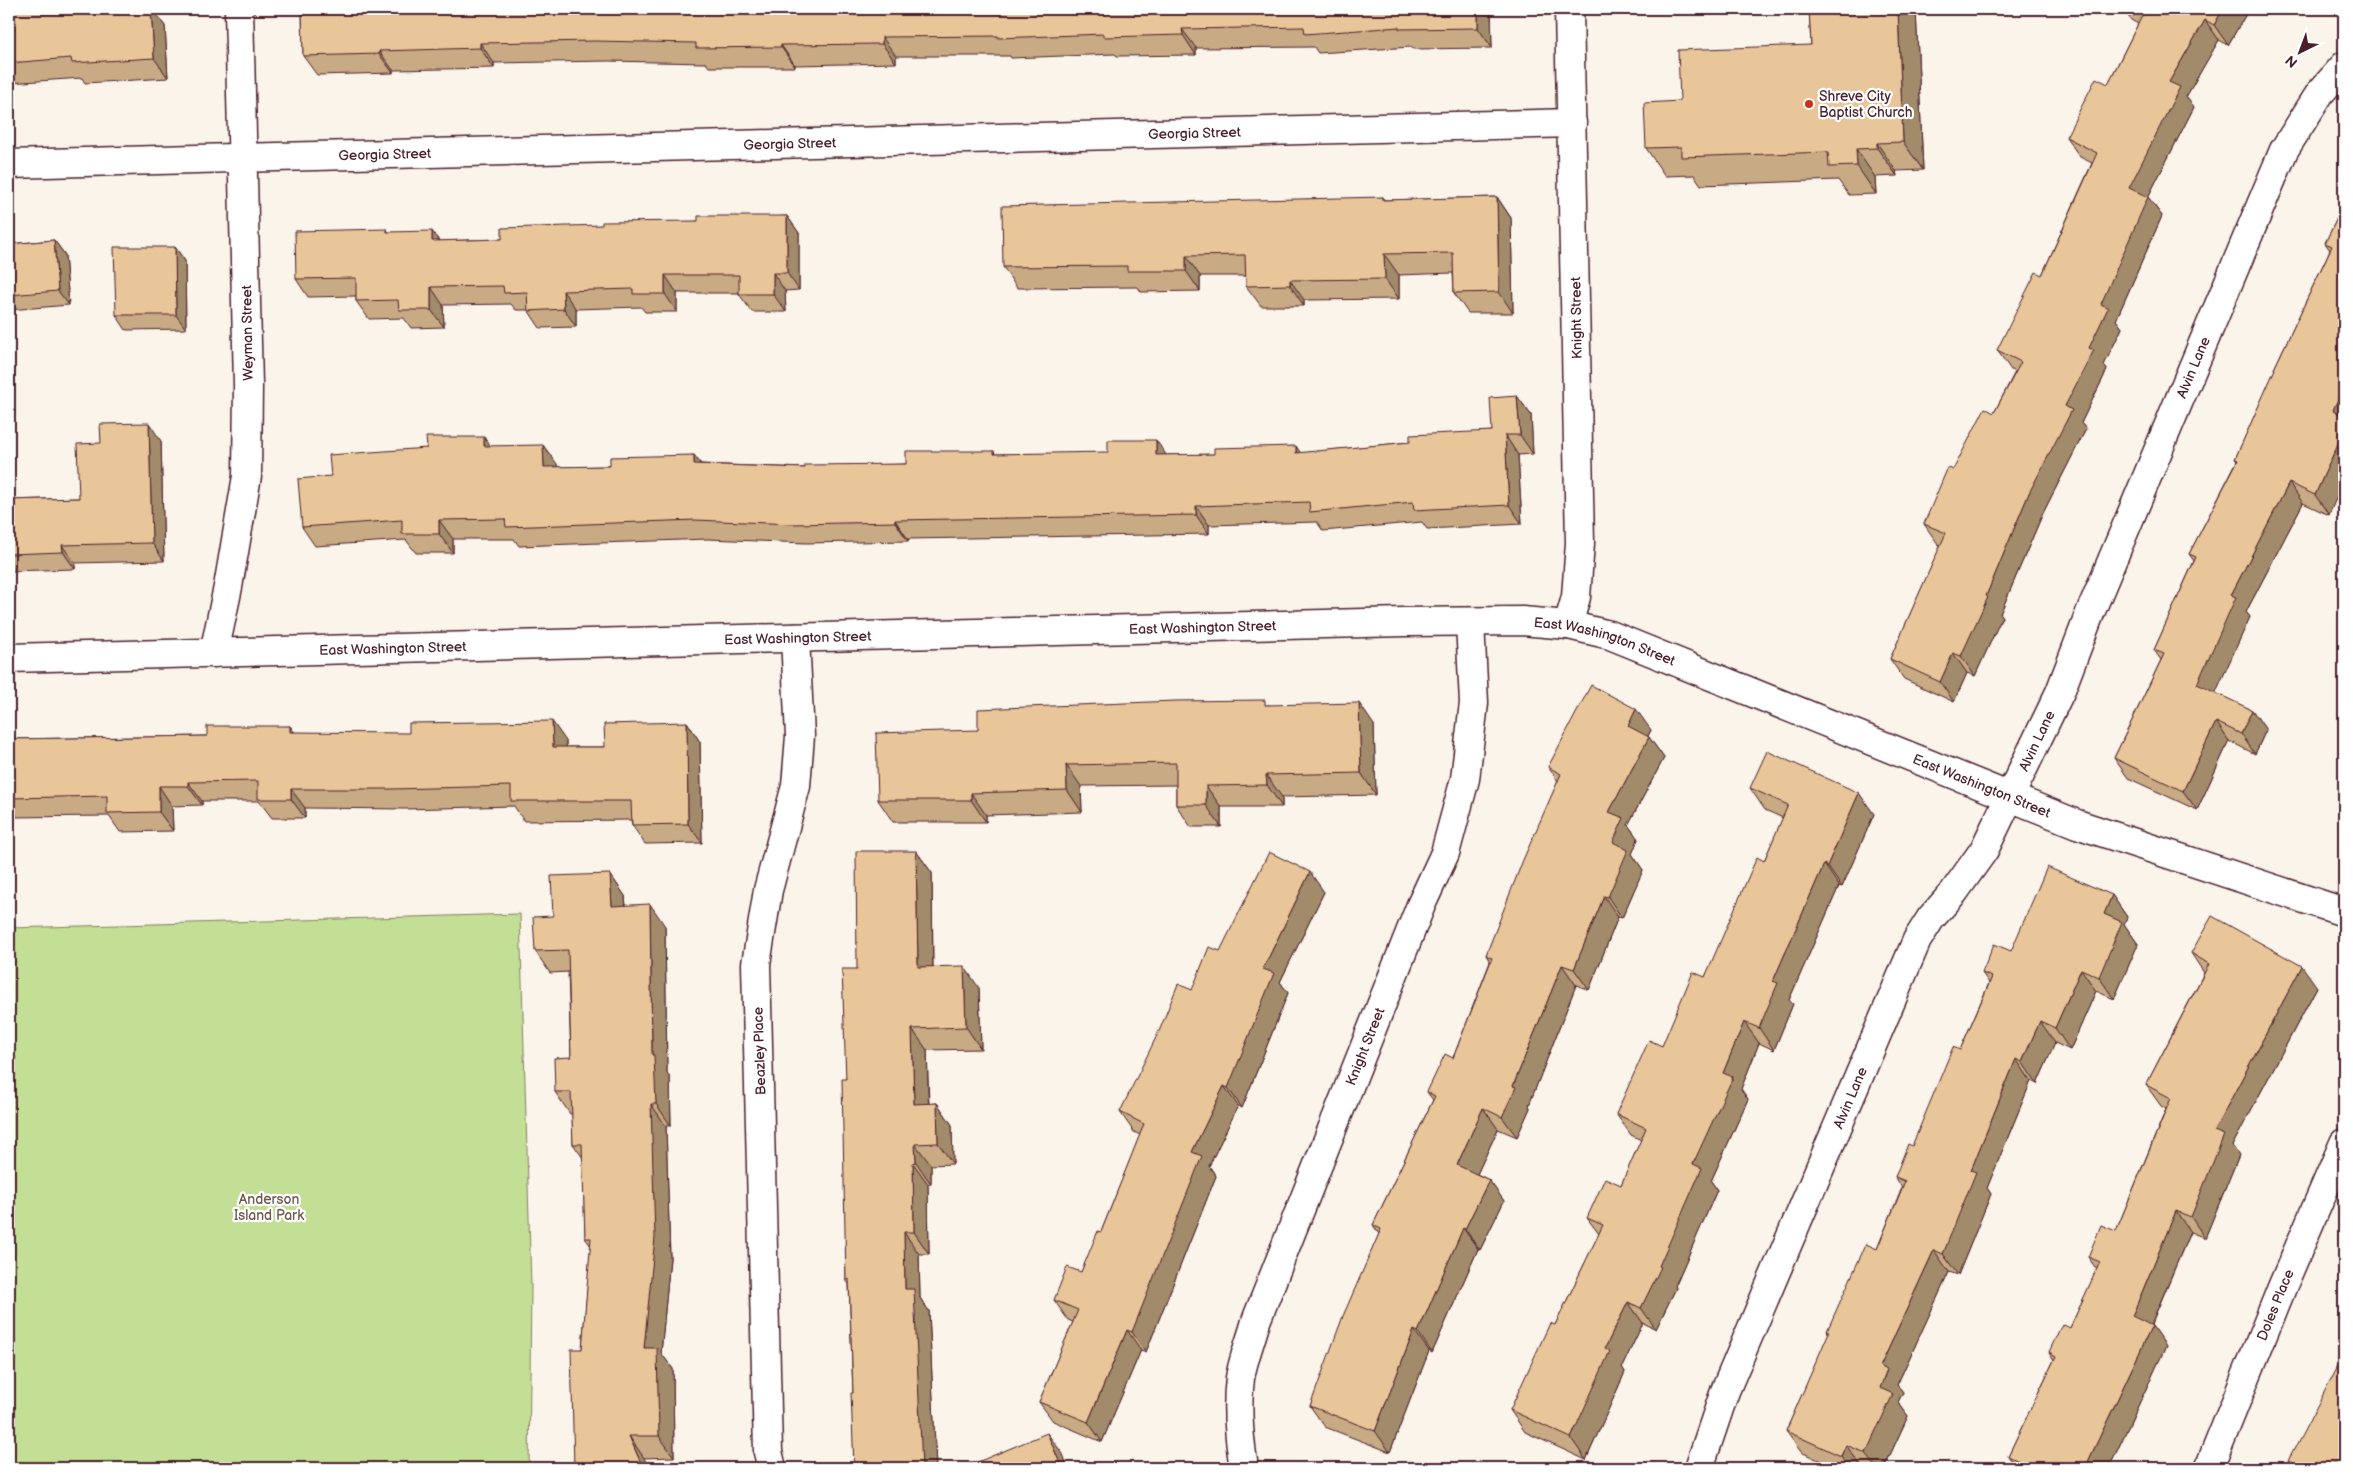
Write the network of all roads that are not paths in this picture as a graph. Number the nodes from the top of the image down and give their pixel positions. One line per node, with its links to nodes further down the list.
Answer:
1 (239, 9): 5 (street, Weyman Street)
2 (1569, 9): 4 (street, Knight Street)
3 (2344, 66): 12 (street, Alvin Lane)
4 (1572, 122): 5 (street, Georgia Street); 8 (street, Knight Street)
5 (243, 157): 6 (street, Georgia Street); 10 (street, Weyman Street)
6 (9, 164)
7 (1470, 622): 8 (street, East Washington Street); 9 (street, East Washington Street); 16 (street, Knight Street)
8 (1568, 625): 12 (street, East Washington Street)
9 (795, 638): 10 (street, East Washington Street); 15 (street, Beazley Place)
10 (214, 653): 11 (street, East Washington Street)
11 (9, 658)
12 (2009, 798): 13 (street, East Washington Street); 17 (street, Alvin Lane)
13 (2344, 912)
14 (2344, 1143): 18 (street, Doles Place)
15 (772, 1468)
16 (1244, 1468)
17 (1699, 1468)
18 (2209, 1468)

